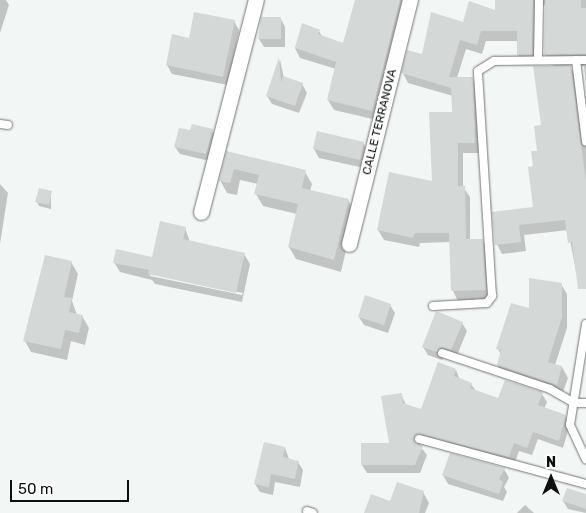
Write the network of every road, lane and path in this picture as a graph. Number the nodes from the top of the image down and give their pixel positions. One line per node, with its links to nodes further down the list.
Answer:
1 (256, 0): 8 (street)
2 (410, 0): 9 (street, CALLE TERRANOVA)
3 (539, 0): 4 (lane)
4 (538, 58): 5 (lane); 10 (lane)
5 (576, 60): 6 (lane); 7 (lane)
6 (586, 60)
7 (586, 141)
8 (201, 212)
9 (348, 244)
10 (432, 306)
11 (586, 324): 13 (lane)
12 (442, 353): 13 (lane)
13 (574, 402): 14 (lane); 16 (lane)
14 (586, 403)
15 (420, 439): 17 (lane)
16 (586, 458)
17 (586, 484)

